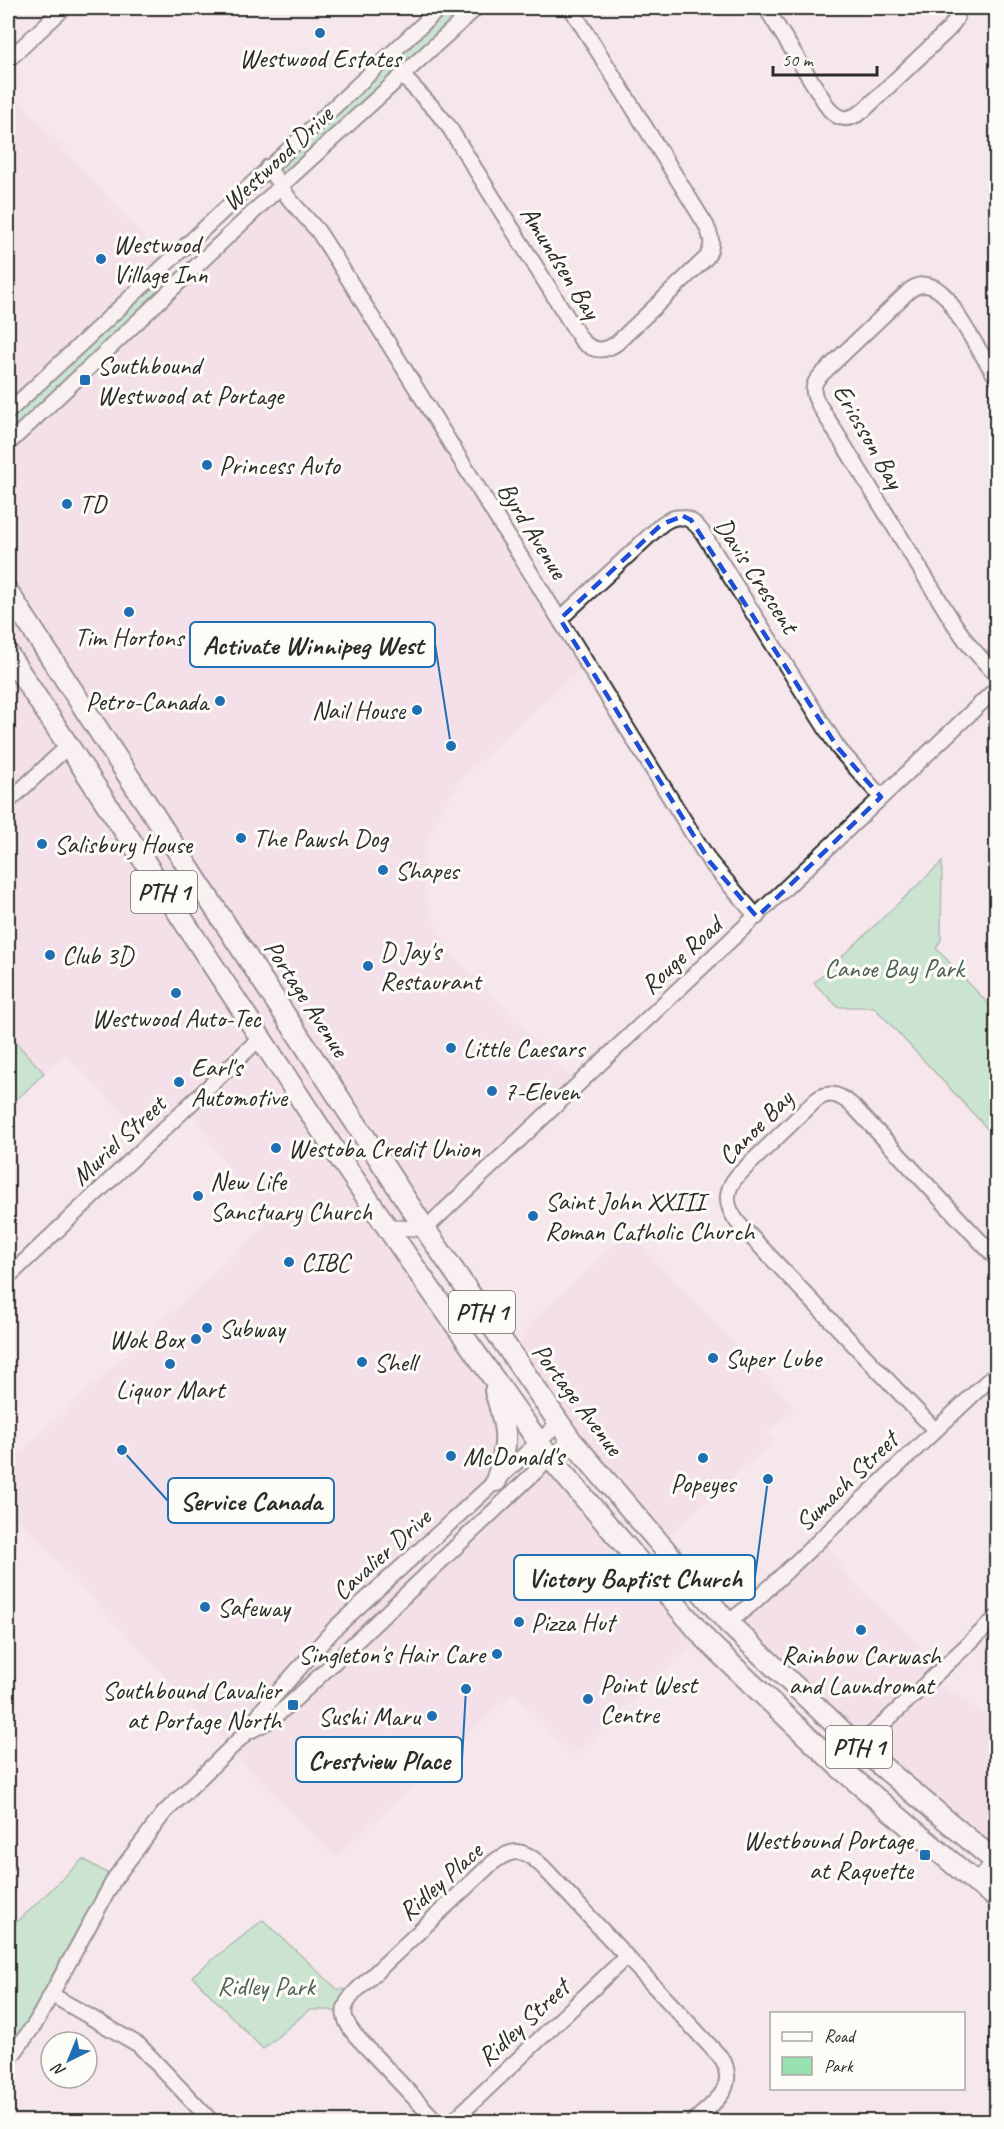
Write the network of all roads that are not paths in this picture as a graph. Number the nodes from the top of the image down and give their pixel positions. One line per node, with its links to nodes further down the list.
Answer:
1 (64, 8): 8 (street)
2 (440, 8): 7 (street); 10 (street, Westwood Drive)
3 (476, 8): 7 (street, Westwood Drive)
4 (571, 8): 9 (street, Amundsen Bay)
5 (766, 8): 6 (street)
6 (959, 8)
7 (457, 25): 9 (street, Westwood Drive)
8 (8, 60)
9 (402, 75): 11 (street, Westwood Drive)
10 (268, 167): 11 (street, Byrd Avenue); 13 (street, Westwood Drive)
11 (280, 186): 14 (street, Westwood Drive); 16 (street, Byrd Avenue)
12 (996, 377): 18 (street, Ericsson Bay)
13 (8, 412)
14 (8, 444)
15 (8, 592): 26 (highway, Portage Avenue / PTH 1)
16 (560, 619): 21 (street, Davis Crescent); 23 (street, Byrd Avenue)
17 (8, 654): 20 (highway, PTH 1)
18 (996, 675)
19 (996, 688): 21 (street, Rouge Road)
20 (68, 746): 22 (street); 24 (highway, PTH 1)
21 (881, 797): 23 (street, Rouge Road)
22 (8, 802)
23 (757, 916): 26 (street, Rouge Road)
24 (260, 1038): 25 (highway, PTH 1); 30 (street, Muriel Street)
25 (387, 1227): 26 (street); 27 (highway, PTH 1)
26 (425, 1229): 29 (highway, Portage Avenue / PTH 1)
27 (400, 1246): 29 (highway); 32 (highway, PTH 1)
28 (996, 1258): 34 (street, Canoe Bay)
29 (447, 1261): 33 (highway, Portage Avenue / PTH 1)
30 (8, 1277)
31 (996, 1372): 34 (street, Sumach Street)
32 (490, 1374): 36 (highway, PTH 1); 38 (highway)
33 (558, 1424): 35 (highway, Portage Avenue / PTH 1); 36 (street, Cavalier Drive)
34 (935, 1430): 40 (street, Sumach Street)
35 (571, 1440): 37 (street, Cavalier Drive); 40 (highway, Portage Avenue / PTH 1)
36 (538, 1442): 37 (highway, PTH 1); 38 (street, Cavalier Drive)
37 (550, 1458): 41 (street, Cavalier Drive); 43 (highway, PTH 1)
38 (496, 1481): 41 (street, Cavalier Drive)
39 (996, 1618): 42 (street)
40 (728, 1623): 42 (highway, Portage Avenue / PTH 1)
41 (248, 1731): 48 (street, Cavalier Drive)
42 (859, 1747): 43 (street); 44 (highway, Portage Avenue / PTH 1)
43 (838, 1766): 45 (highway, PTH 1)
44 (996, 1862): 45 (street)
45 (975, 1882): 46 (highway, PTH 1)
46 (996, 1897)
47 (626, 1957): 51 (street, Ridley Place); 52 (street, Ridley Street); 53 (street, Ridley Place)
48 (52, 1995): 49 (street, Cavalier Drive); 50 (street)
49 (8, 2061)
50 (212, 2121)
51 (436, 2121)
52 (452, 2121)
53 (693, 2121)

